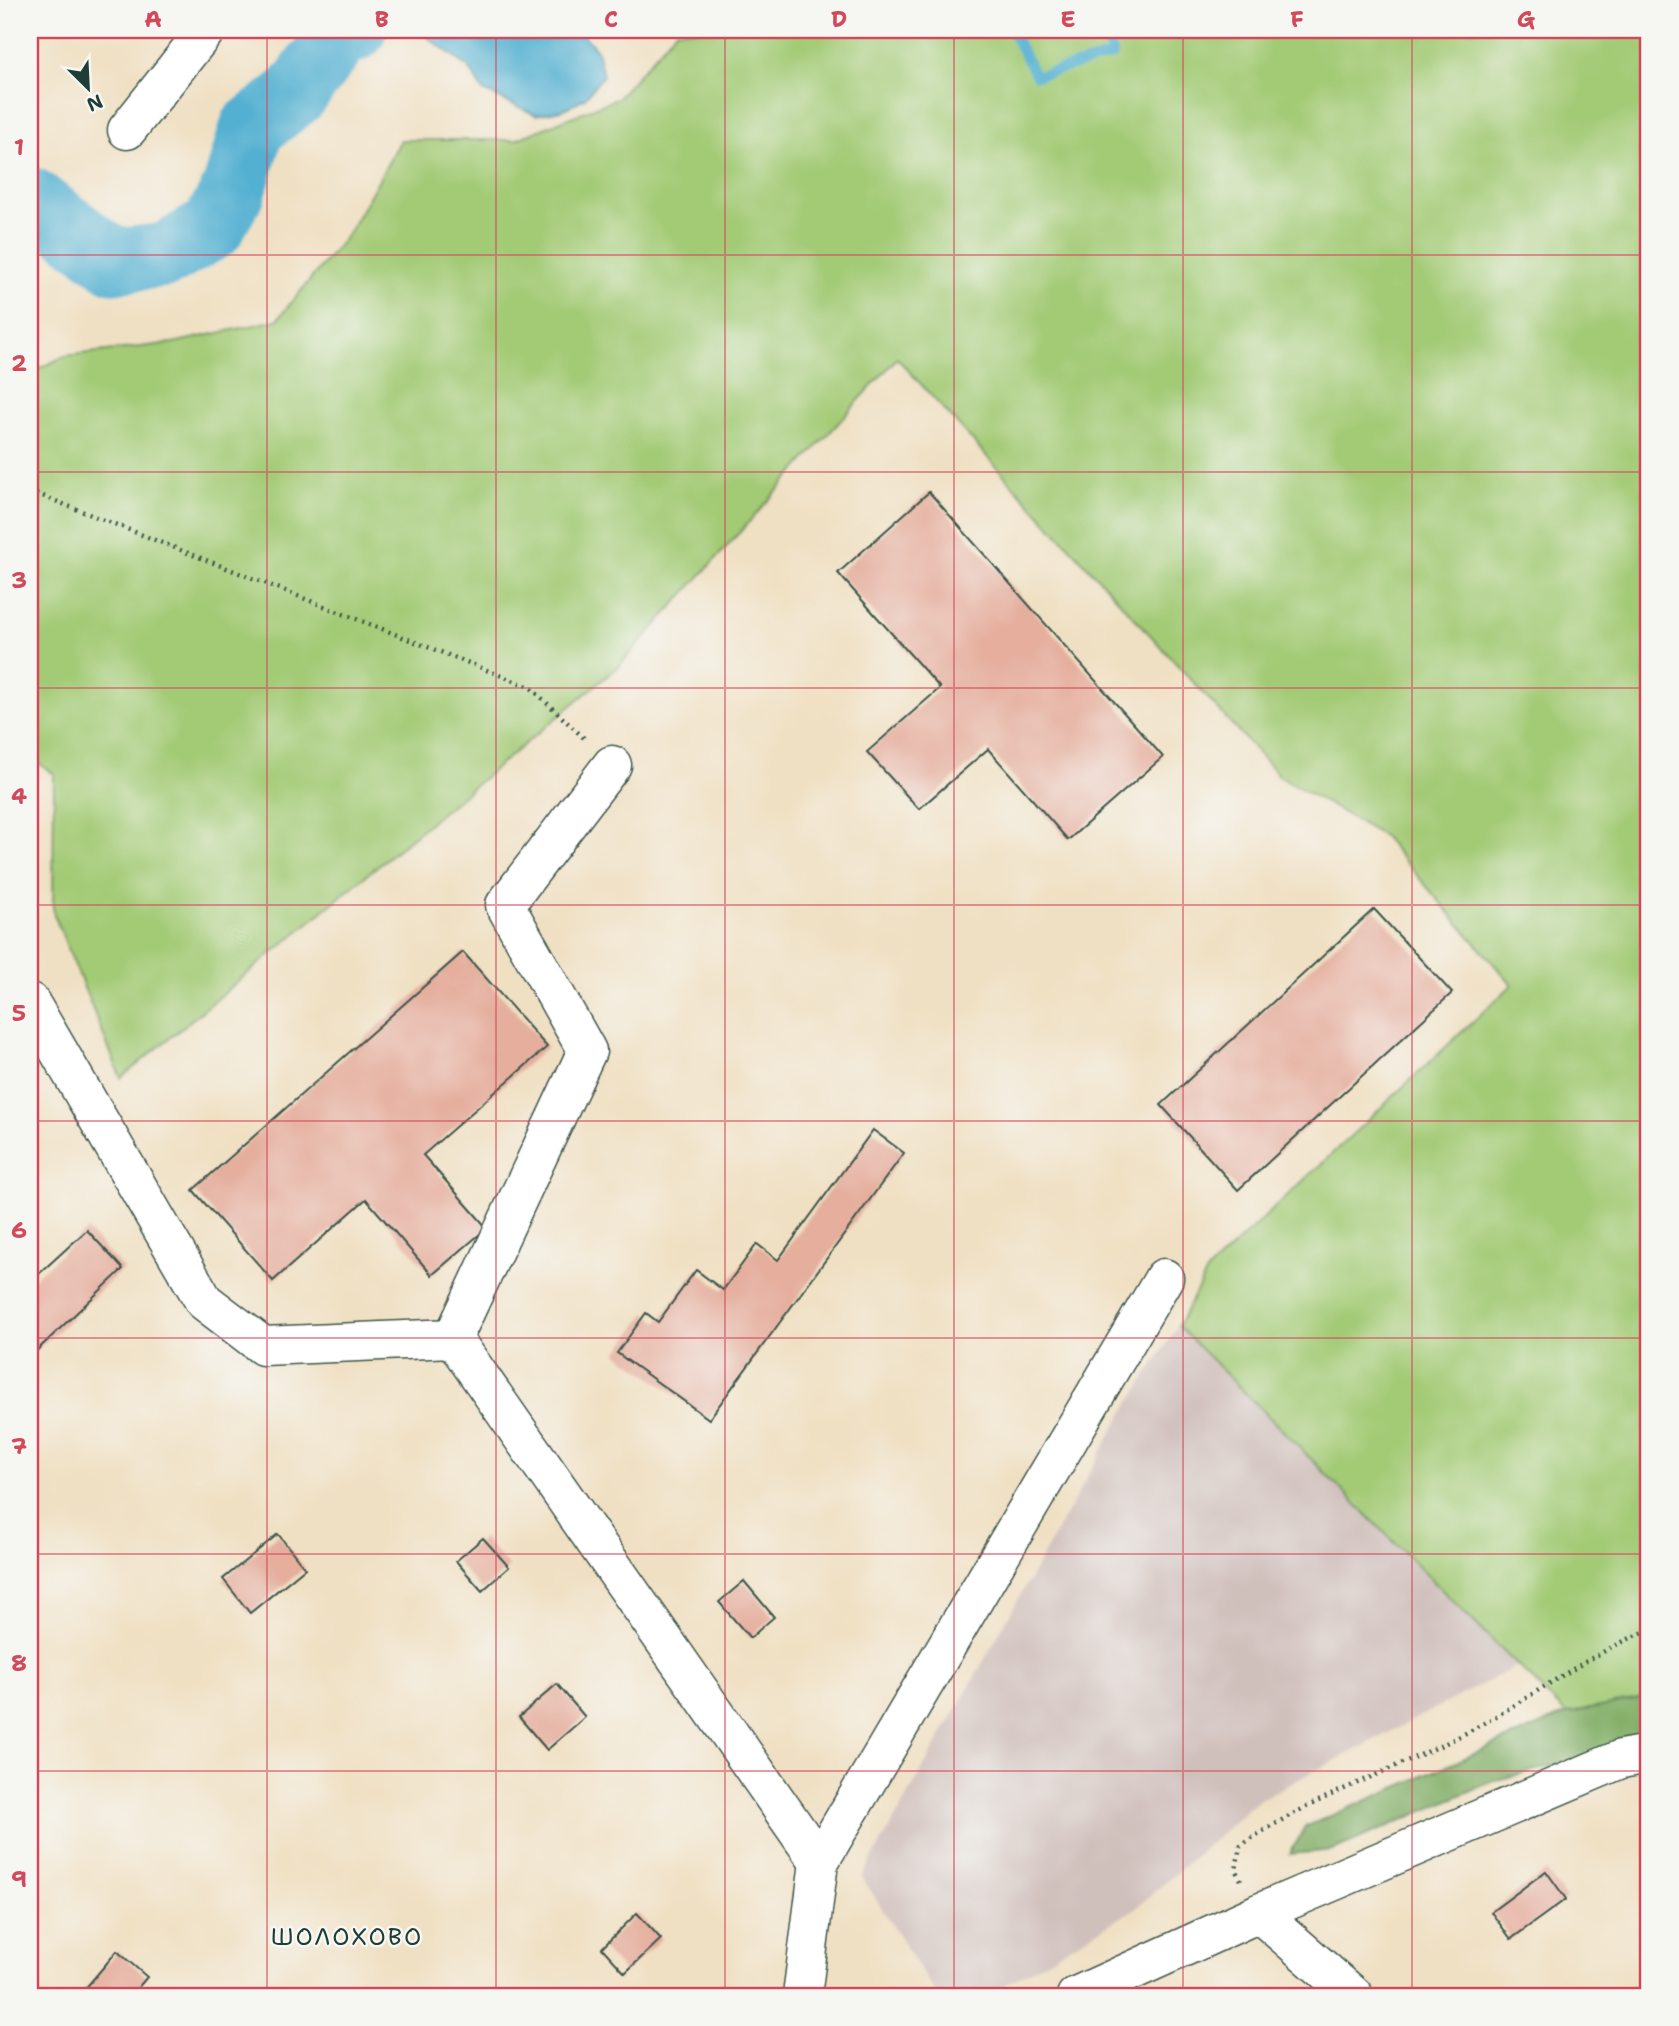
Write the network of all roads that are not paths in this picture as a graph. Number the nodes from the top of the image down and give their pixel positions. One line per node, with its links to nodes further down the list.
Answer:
1 (206, 30): 2 (street)
2 (127, 130)
3 (612, 765): 6 (street)
4 (30, 1002): 6 (street)
5 (1164, 1278): 8 (street)
6 (453, 1338): 8 (street)
7 (1649, 1754): 9 (street)
8 (819, 1862): 10 (street)
9 (1259, 1913): 11 (street); 12 (street)
10 (802, 1996)
11 (1076, 1996)
12 (1354, 1996)

